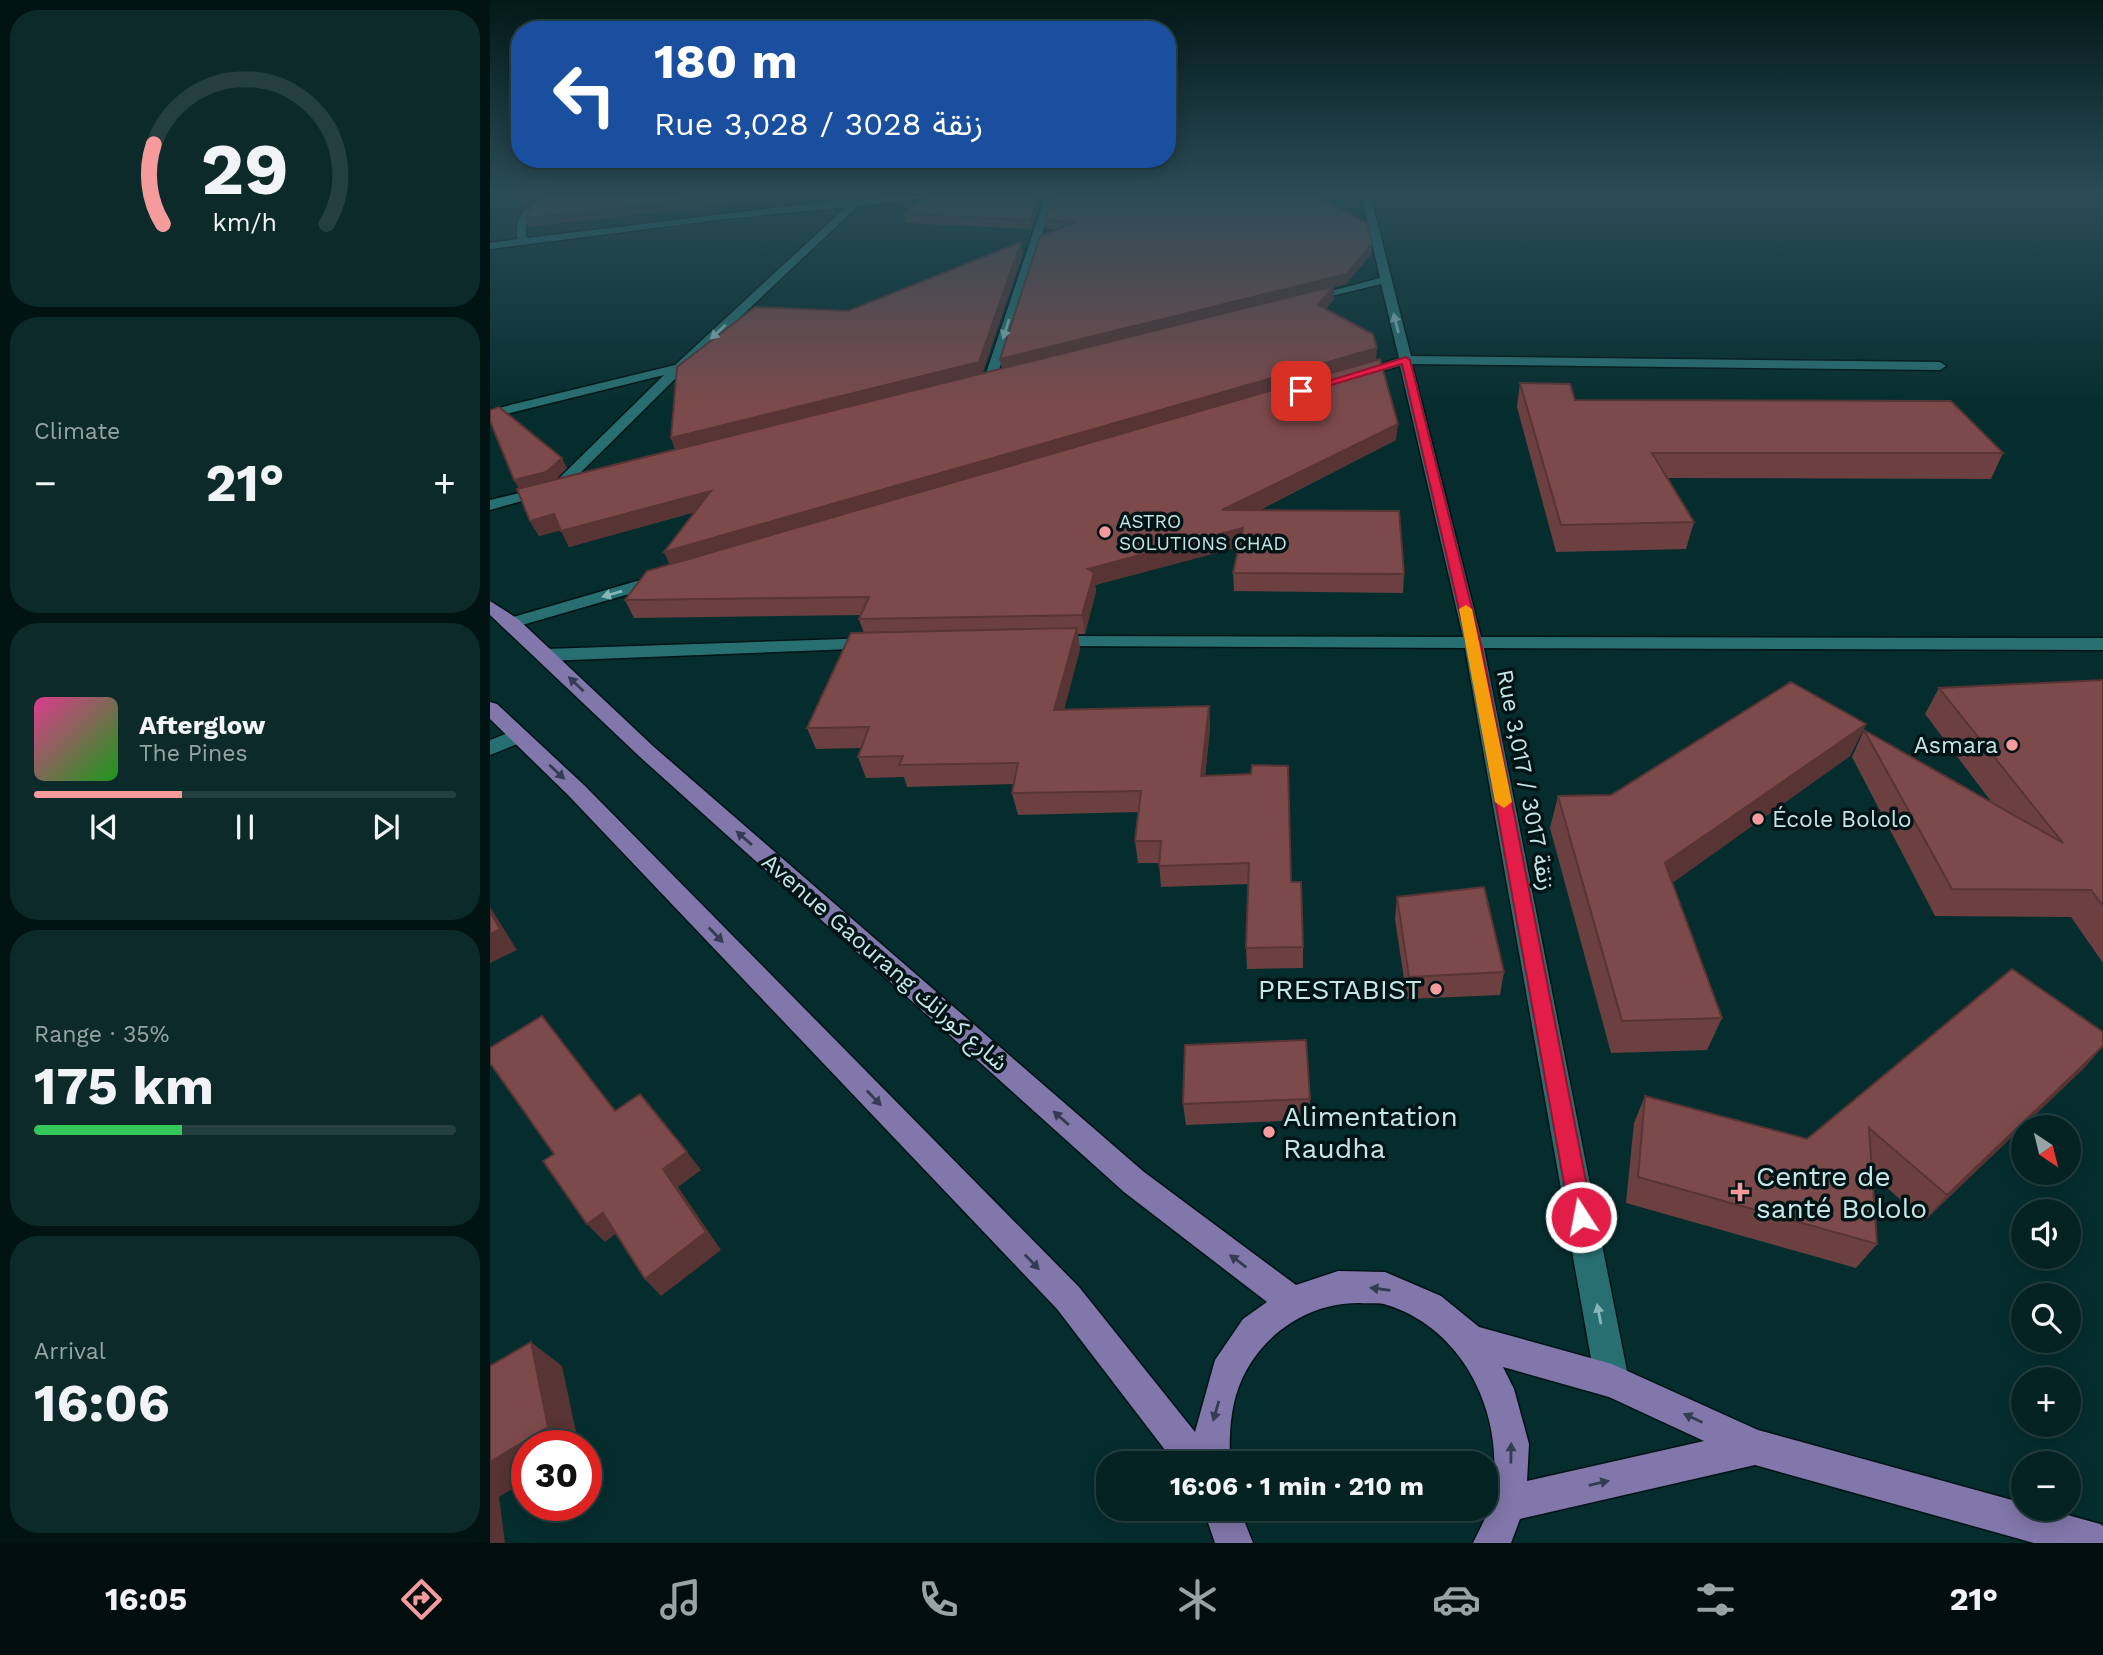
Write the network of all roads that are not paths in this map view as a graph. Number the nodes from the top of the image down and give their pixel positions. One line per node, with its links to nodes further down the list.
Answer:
1 (788, 266): 8 (street, one-way to 8)
2 (1027, 266): 9 (street, one-way to 9)
3 (1382, 266): 4 (street, Rue 3,017 / زنقة 3017)
4 (1385, 280): 5 (street); 6 (street, Rue 3,017 / زنقة 3017, one-way to 4)
5 (1293, 303)
6 (1406, 360): 7 (street); 10 (street); 22 (street, Rue 3,017 / زنقة 3017)
7 (1940, 366)
8 (679, 368): 12 (street); 15 (street)
9 (990, 379)
10 (1339, 380)
11 (490, 402): 12 (street)
12 (509, 409): 13 (street)
13 (490, 414)
14 (586, 480): 15 (street)
15 (559, 486): 16 (street)
16 (490, 505)
17 (672, 576): 19 (street, one-way to 19)
18 (490, 606): 19 (main road, Avenue Gaourang شارع كورانك)
19 (512, 623): 24 (main road, Avenue Gaourang شارع كورانك)
20 (1027, 641): 22 (street)
21 (895, 644): 24 (street)
22 (1474, 644): 23 (street); 30 (street, Rue 3,017 / زنقة 3017, one-way to 22)
23 (2103, 644)
24 (545, 655): 28 (main road, Avenue Gaourang شارع كورانك, one-way to 24)
25 (490, 708): 26 (main road)
26 (518, 736): 27 (street); 32 (main road, one-way to 32)
27 (490, 748)
28 (1293, 1302): 29 (main road, one-way to 28); 33 (main road, one-way to 33)
29 (1470, 1341): 30 (main road); 34 (main road, one-way to 29)
30 (1612, 1381): 31 (main road, one-way to 30)
31 (1755, 1447): 34 (main road, one-way to 31); 39 (main road)
32 (1187, 1451)
33 (1212, 1451)
34 (1508, 1504): 38 (main road)
35 (1226, 1521): 37 (main road)
36 (1221, 1543): 37 (street)
37 (1234, 1543)
38 (1492, 1543)
39 (2100, 1543)

